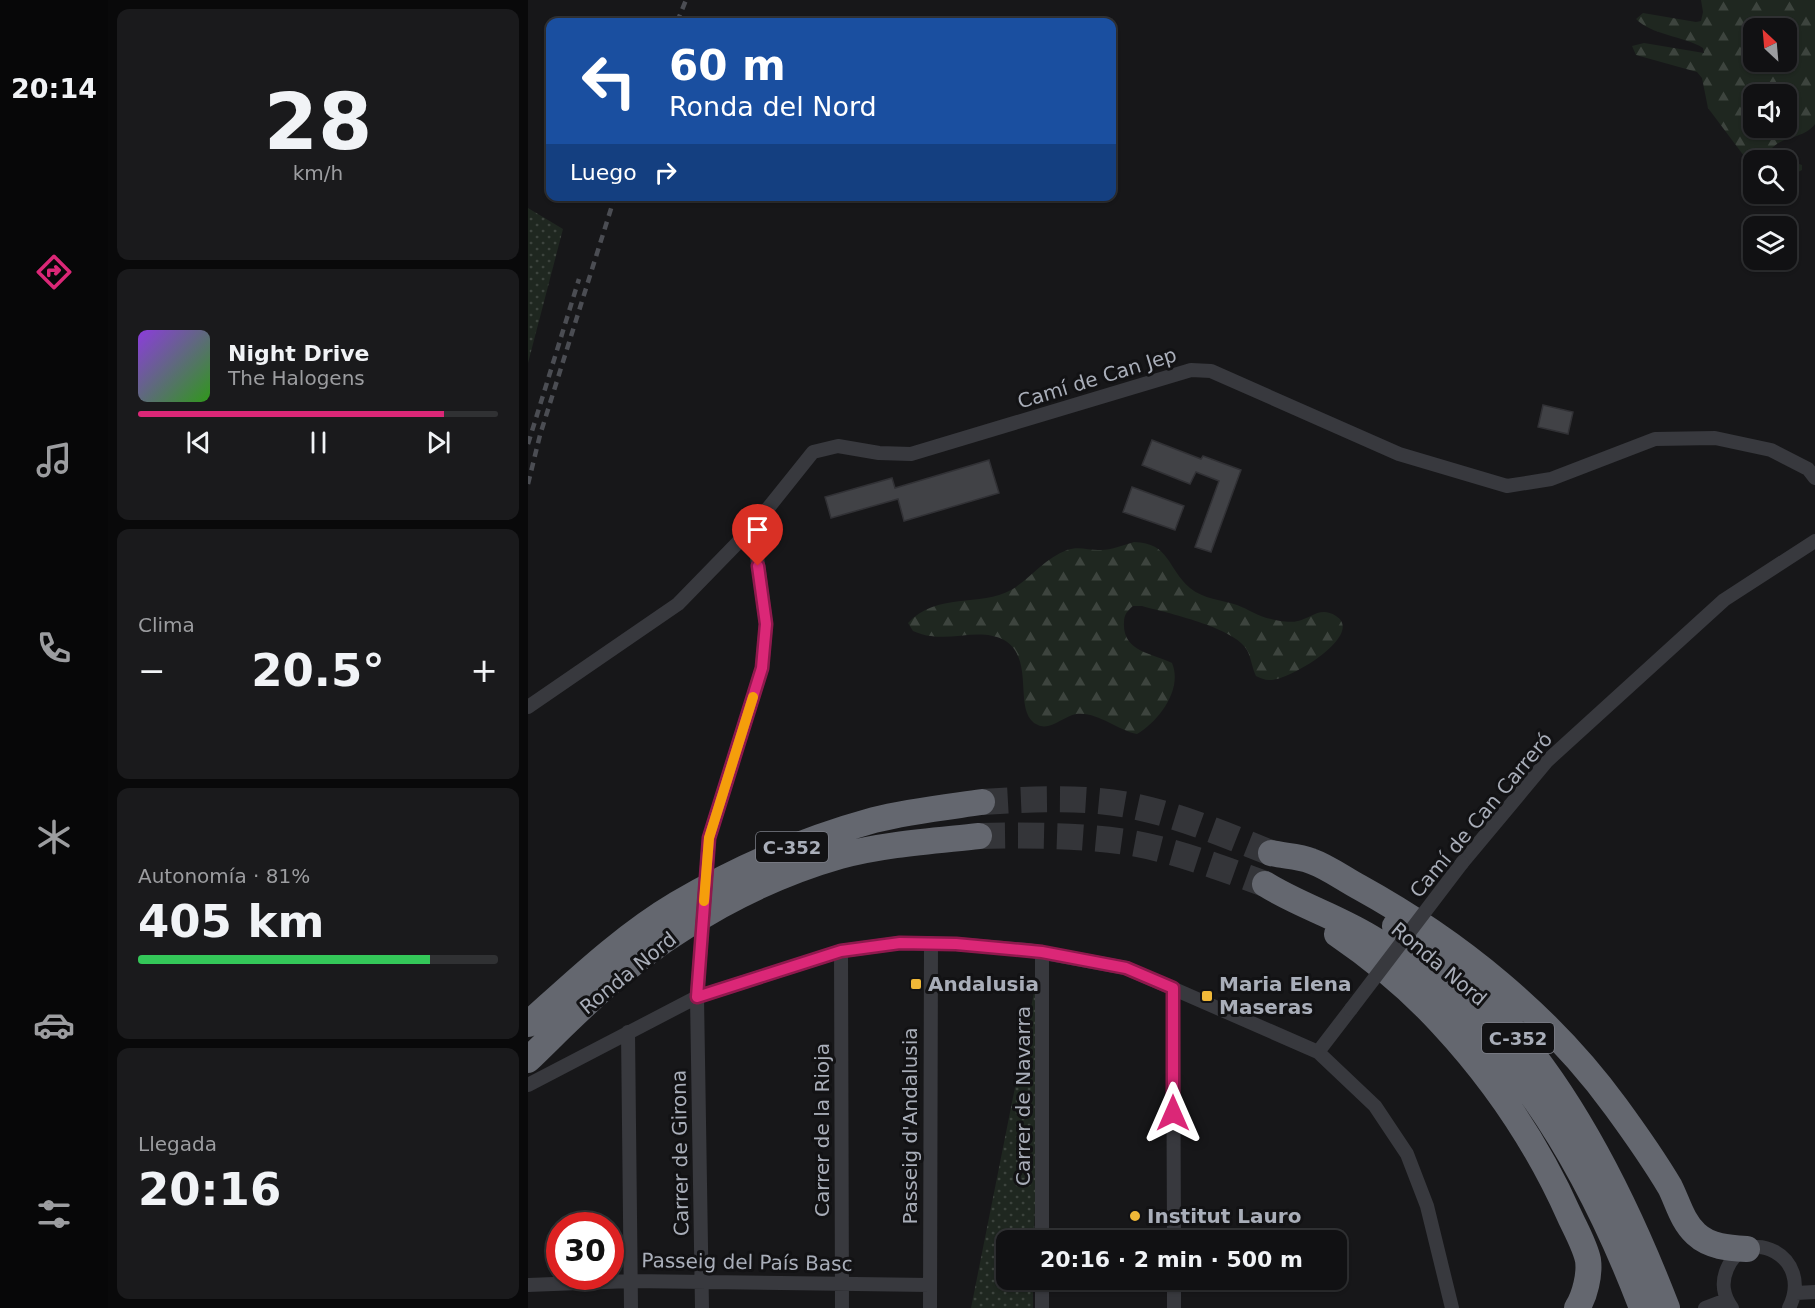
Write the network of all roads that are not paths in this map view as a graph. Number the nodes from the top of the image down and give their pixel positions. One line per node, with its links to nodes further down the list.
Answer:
1 (1815, 478): 2 (street, Camí de Can Jep)
2 (753, 527): 4 (street, Camí de Can Jep); 11 (street, Carrer de Girona, bridge)
3 (1815, 541): 14 (street, Camí de Can Carreró, bridge)
4 (528, 708)
5 (982, 802): 12 (highway, Ronda Nord / C-352)
6 (979, 836): 15 (highway, Ronda Nord / C-352)
7 (931, 943): 8 (street); 9 (street); 24 (street, Passeig d'Andalusia)
8 (841, 951): 11 (street); 22 (street, Carrer de la Rioja)
9 (1042, 952): 10 (street); 17 (street, Carrer de Navarra)
10 (1173, 988): 14 (street); 18 (street)
11 (697, 997): 13 (street); 21 (street, Carrer de Girona)
12 (528, 1024)
13 (628, 1032): 16 (street); 20 (street)
14 (1318, 1052): 36 (street)
15 (528, 1060)
16 (528, 1085)
17 (1042, 1230)
18 (1174, 1230)
19 (1748, 1249): 28 (street); 29 (street); 39 (highway, Ronda Nord / C-352)
20 (631, 1281): 21 (street, Passeig del País Basc); 23 (street, Passeig del País Basc); 30 (street)
21 (701, 1282): 22 (street, Passeig del País Basc); 31 (street, Carrer de Girona)
22 (842, 1283): 24 (street, Passeig del País Basc); 32 (street, Carrer de la Rioja)
23 (528, 1285)
24 (930, 1285): 33 (street, Passeig d'Andalusia)
25 (1042, 1290): 34 (street)
26 (1174, 1290): 35 (street)
27 (1815, 1292): 28 (street)
28 (1796, 1293): 41 (street)
29 (1729, 1304): 40 (street)
30 (631, 1308)
31 (702, 1308)
32 (842, 1308)
33 (930, 1308)
34 (1042, 1308)
35 (1174, 1308)
36 (1452, 1308)
37 (1577, 1308): 38 (highway, Ronda Nord / C-352)
38 (1642, 1308)
39 (1667, 1308)
40 (1706, 1308)
41 (1789, 1308)

